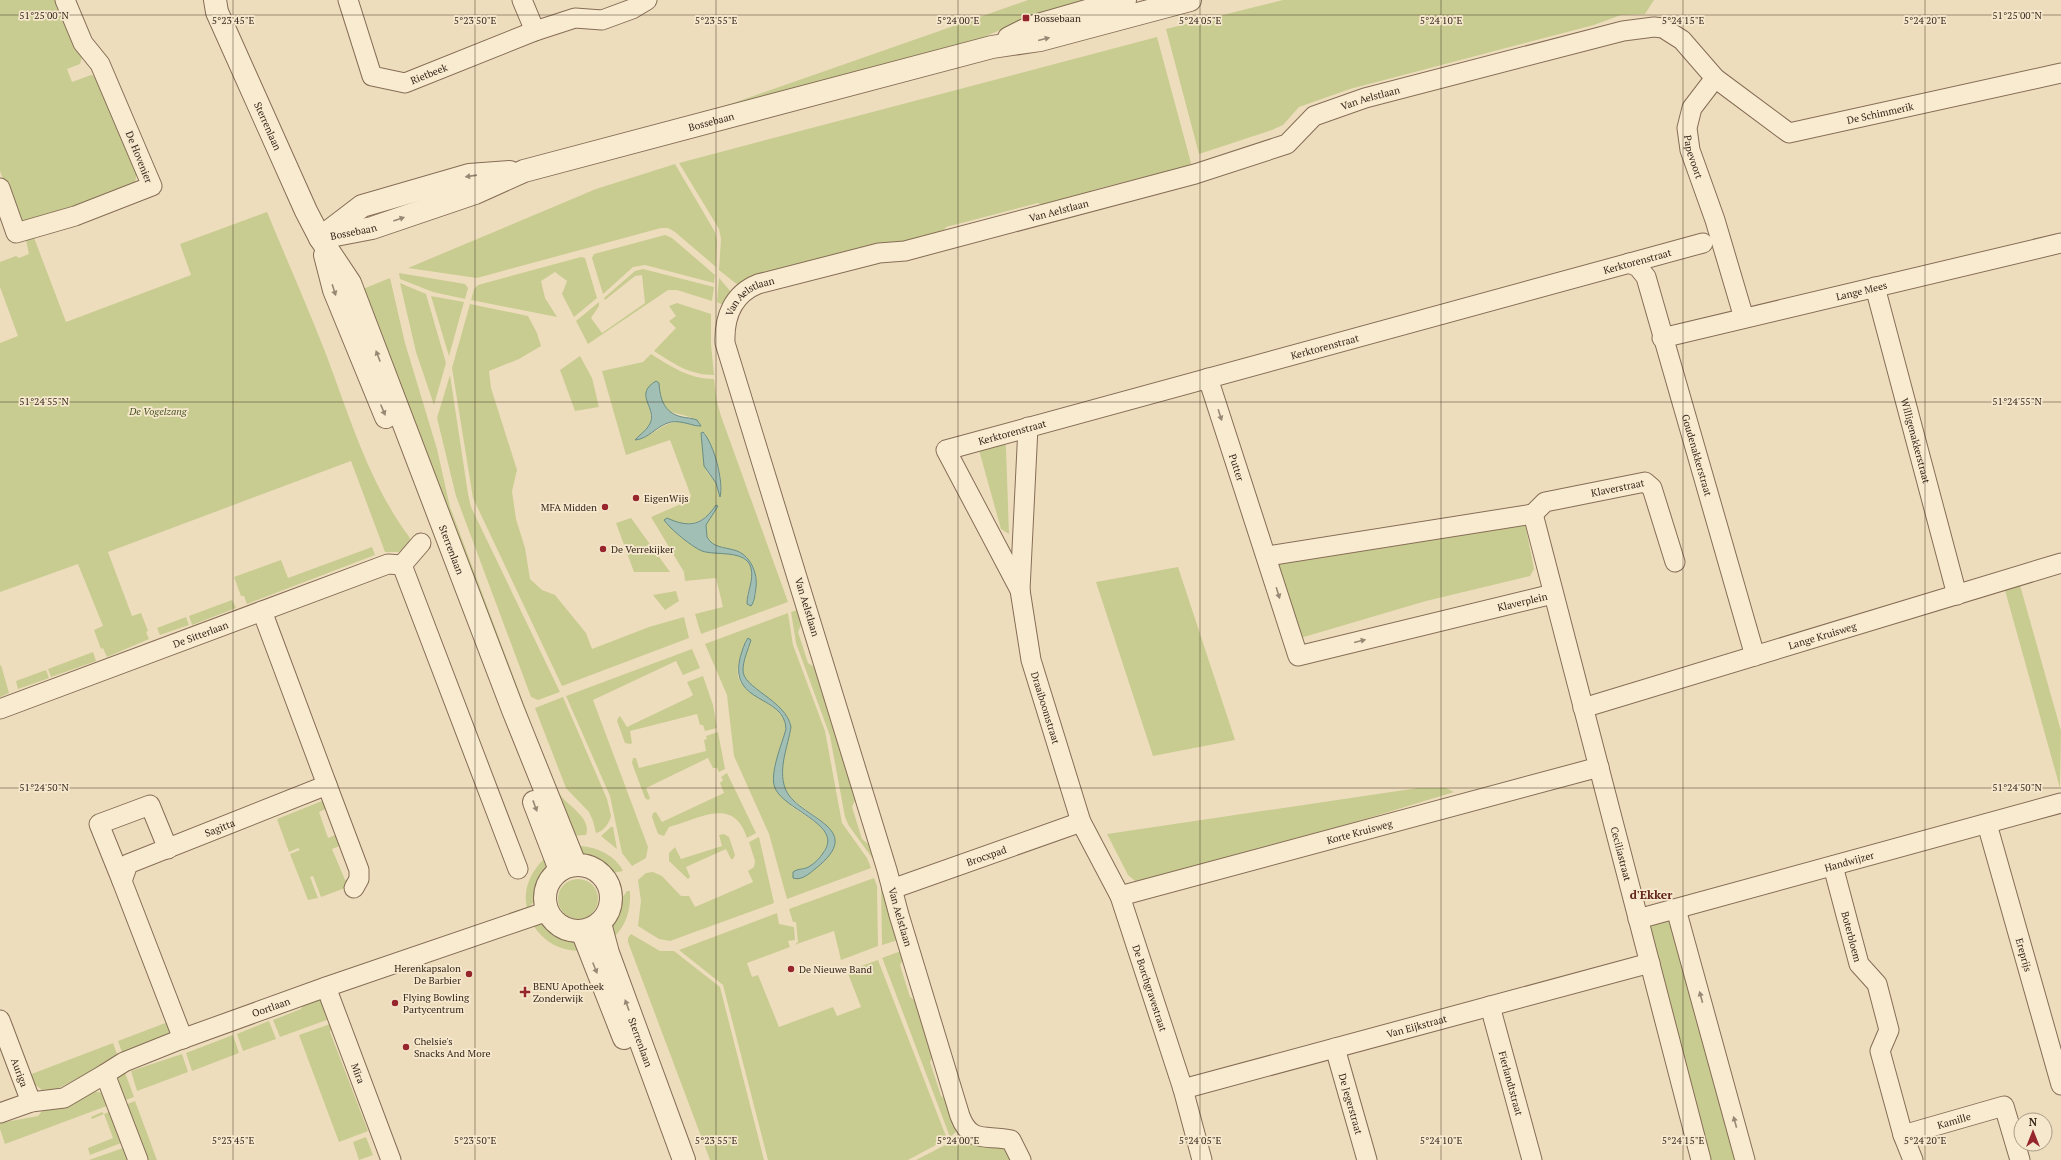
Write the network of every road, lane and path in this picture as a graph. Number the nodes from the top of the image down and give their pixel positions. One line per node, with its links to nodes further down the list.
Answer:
1 (65, 0): 11 (street, De Hovenier)
2 (348, 0): 8 (street, Rietbeek)
3 (522, 0): 8 (street)
4 (647, 0): 8 (street, Rietbeek)
5 (1190, 0): 7 (street, Bossebaan)
6 (213, 4): 12 (street, Sterrenlaan)
7 (1118, 5): 12 (street, Bossebaan)
8 (535, 31)
9 (2061, 73): 10 (street, De Schimmerik)
10 (1715, 78): 17 (street, Papevoort); 46 (street, Van Aelstlaan)
11 (0, 188)
12 (320, 238): 42 (street, Sterrenlaan)
13 (1703, 243): 15 (street, Kerktorenstraat)
14 (2060, 248): 16 (street, Lange Mees)
15 (1629, 263): 18 (street, Goudenakkerstraat); 19 (street, Kerktorenstraat)
16 (1875, 287): 17 (street, Lange Mees); 30 (street, Willigenakkerstraat)
17 (1744, 318): 18 (street, Lange Mees)
18 (1662, 338): 32 (street, Goudenakkerstraat)
19 (1208, 378): 20 (street, Kerktorenstraat); 24 (street, Putter, one-way to 24)
20 (1028, 427): 21 (street, Kerktorenstraat); 28 (street, Draaiboomstraat)
21 (946, 450): 28 (street, Draaiboomstraat)
22 (1533, 514): 24 (street); 25 (street, Klaverstraat); 29 (street, Klaverplein)
23 (421, 543): 27 (street)
24 (1266, 556): 29 (street, Klaverplein, one-way to 29)
25 (1675, 562)
26 (2061, 563): 30 (street, Lange Kruisweg)
27 (402, 565): 31 (street, De Sitterlaan); 43 (street)
28 (1020, 590): 38 (street, Draaiboomstraat)
29 (1553, 594): 33 (street, Ceciliastraat)
30 (1957, 595): 32 (street, Lange Kruisweg)
31 (262, 611): 34 (street, De Sitterlaan); 36 (street)
32 (1755, 656): 33 (street, Lange Kruisweg)
33 (1583, 708): 35 (street, Ceciliastraat)
34 (0, 709)
35 (1599, 767): 47 (street, Korte Kruisweg); 50 (street, Ceciliastraat)
36 (327, 785): 40 (street, Sagitta); 45 (street)
37 (2061, 803): 39 (street, Handwijzer)
38 (1081, 822): 46 (street, Brocxpad); 47 (street, De Borchgravestraat)
39 (1987, 824): 41 (street, Handwijzer); 59 (street, Ereprijs)
40 (168, 849): 44 (street, Sagitta); 44 (street)
41 (1833, 866): 48 (street, Handwijzer); 63 (street, Boterbloem)
42 (567, 867): 49 (street); 51 (street)
43 (518, 869)
44 (122, 881): 56 (street)
45 (354, 888)
46 (892, 890): 68 (street, Van Aelstlaan)
47 (1120, 896): 60 (street, De Borchgravestraat)
48 (1676, 909): 50 (street, Handwijzer); 73 (street, one-way to 48)
49 (548, 912): 51 (street); 53 (street, Oortlaan)
50 (1638, 919): 52 (street, Ceciliastraat)
51 (591, 927): 66 (street, Sterrenlaan, one-way to 66); 67 (street, Sterrenlaan, one-way to 51)
52 (1650, 963): 54 (street, Van Eijkstraat); 72 (street, Ceciliastraat)
53 (326, 987): 56 (street, Oortlaan); 65 (street, Mira)
54 (1490, 1006): 57 (street, Van Eijkstraat); 71 (street, Fierlandtstraat)
55 (0, 1020): 61 (street, Auriga)
56 (183, 1039): 58 (street, Oortlaan)
57 (1335, 1048): 60 (street, Van Eijkstraat); 70 (street, De Jegerstraat)
58 (106, 1074): 61 (street, Oortlaan); 64 (street)
59 (2061, 1085)
60 (1183, 1089): 69 (street, De Borchgravestraat)
61 (31, 1102): 62 (street, Oortlaan)
62 (0, 1113)
63 (1903, 1135): 74 (street, Boterbloem); 75 (street, Kamille)
64 (138, 1160)
65 (391, 1160)
66 (671, 1160)
67 (684, 1160)
68 (1021, 1160)
69 (1202, 1160)
70 (1367, 1160)
71 (1532, 1160)
72 (1701, 1160)
73 (1745, 1160)
74 (1912, 1160)
75 (2020, 1160)

